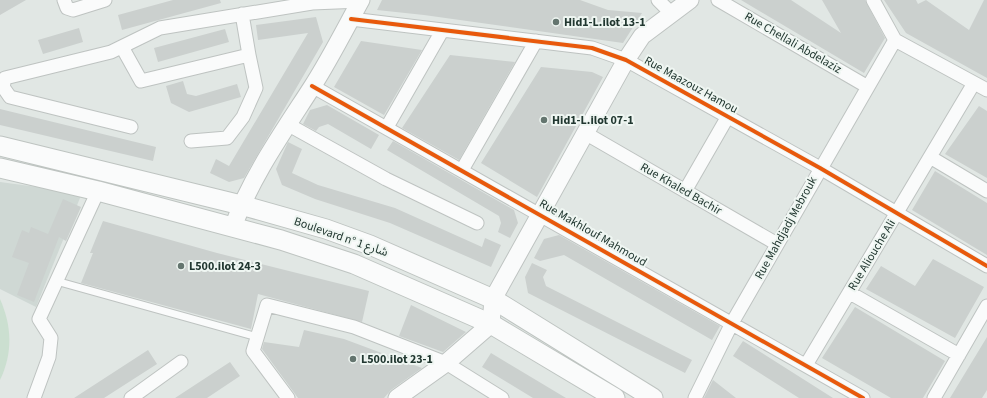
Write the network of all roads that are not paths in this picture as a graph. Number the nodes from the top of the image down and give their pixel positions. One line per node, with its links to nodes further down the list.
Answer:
1 (64, 0): 2 (street)
2 (105, 0)
3 (361, 0): 9 (street); 10 (street)
4 (658, 0): 8 (street)
5 (690, 0): 8 (street)
6 (718, 0): 19 (street, Rue Chellali Abdelaziz)
7 (873, 0): 12 (street)
8 (671, 13): 16 (street)
9 (242, 14): 14 (street); 15 (street)
10 (351, 19): 11 (street, Rue Maazouz Hamou); 18 (street)
11 (442, 31): 13 (street, Rue Maazouz Hamou); 24 (street)
12 (895, 40): 17 (street); 19 (street, Rue Mahdjadj Mebrouk)
13 (536, 41): 16 (street, Rue Maazouz Hamou); 31 (street)
14 (122, 47): 15 (street); 23 (street)
15 (249, 55): 26 (street)
16 (626, 60): 21 (street, Rue Maazouz Hamou); 25 (street)
17 (974, 83): 20 (street); 28 (street, Rue Aliouche Ali)
18 (312, 86): 22 (street); 24 (street, Rue Makhlouf Mahmoud)
19 (868, 87): 30 (street, Rue Mahdjadj Mebrouk)
20 (987, 90)
21 (727, 118): 30 (street, Rue Maazouz Hamou); 34 (street)
22 (287, 124): 35 (street); 38 (street)
23 (132, 127)
24 (387, 127): 31 (street, Rue Makhlouf Mahmoud)
25 (585, 133): 34 (street, Rue Khaled Bachir); 36 (street)
26 (191, 141)
27 (0, 146): 35 (main road, Boulevard n° شارع 1)
28 (930, 157): 32 (street); 37 (street, Rue Aliouche Ali)
29 (0, 168): 33 (main road, Boulevard n° شارع 1)
30 (820, 168): 37 (street, Rue Maazouz Hamou); 40 (street, Rue Mahdjadj Mebrouk)
31 (462, 170): 36 (street, Rue Makhlouf Mahmoud)
32 (987, 190)
33 (98, 191): 39 (main road, Boulevard n° شارع 1); 42 (street)
34 (685, 191): 40 (street, Rue Khaled Bachir)
35 (241, 205): 39 (street); 44 (main road, Boulevard n° شارع 1)
36 (540, 214): 44 (street); 46 (street, Rue Makhlouf Mahmoud)
37 (897, 214): 41 (street, Rue Maazouz Hamou); 43 (street, Rue Aliouche Ali)
38 (476, 223)
39 (233, 227): 47 (main road, Boulevard n° شارع 1)
40 (777, 244): 46 (street, Rue Mahdjadj Mebrouk)
41 (987, 266)
42 (56, 281): 48 (lane); 53 (street)
43 (850, 293): 49 (street); 52 (street, Rue Aliouche Ali)
44 (493, 299): 47 (street); 59 (main road, Boulevard n° شارع 1)
45 (987, 306): 49 (street)
46 (732, 323): 52 (street, Rue Makhlouf Mahmoud); 60 (street, Rue Mahdjadj Mebrouk)
47 (491, 324): 51 (street); 58 (main road, Boulevard n° شارع 1)
48 (257, 338): 51 (street); 55 (street)
49 (958, 355): 62 (street)
50 (181, 362): 54 (street)
51 (446, 363): 56 (street); 57 (street)
52 (806, 365): 61 (street, Rue Makhlouf Mahmoud)
53 (34, 398)
54 (131, 398)
55 (288, 398)
56 (397, 398)
57 (502, 398)
58 (615, 398)
59 (653, 398)
60 (695, 398)
61 (863, 398)
62 (934, 398)

